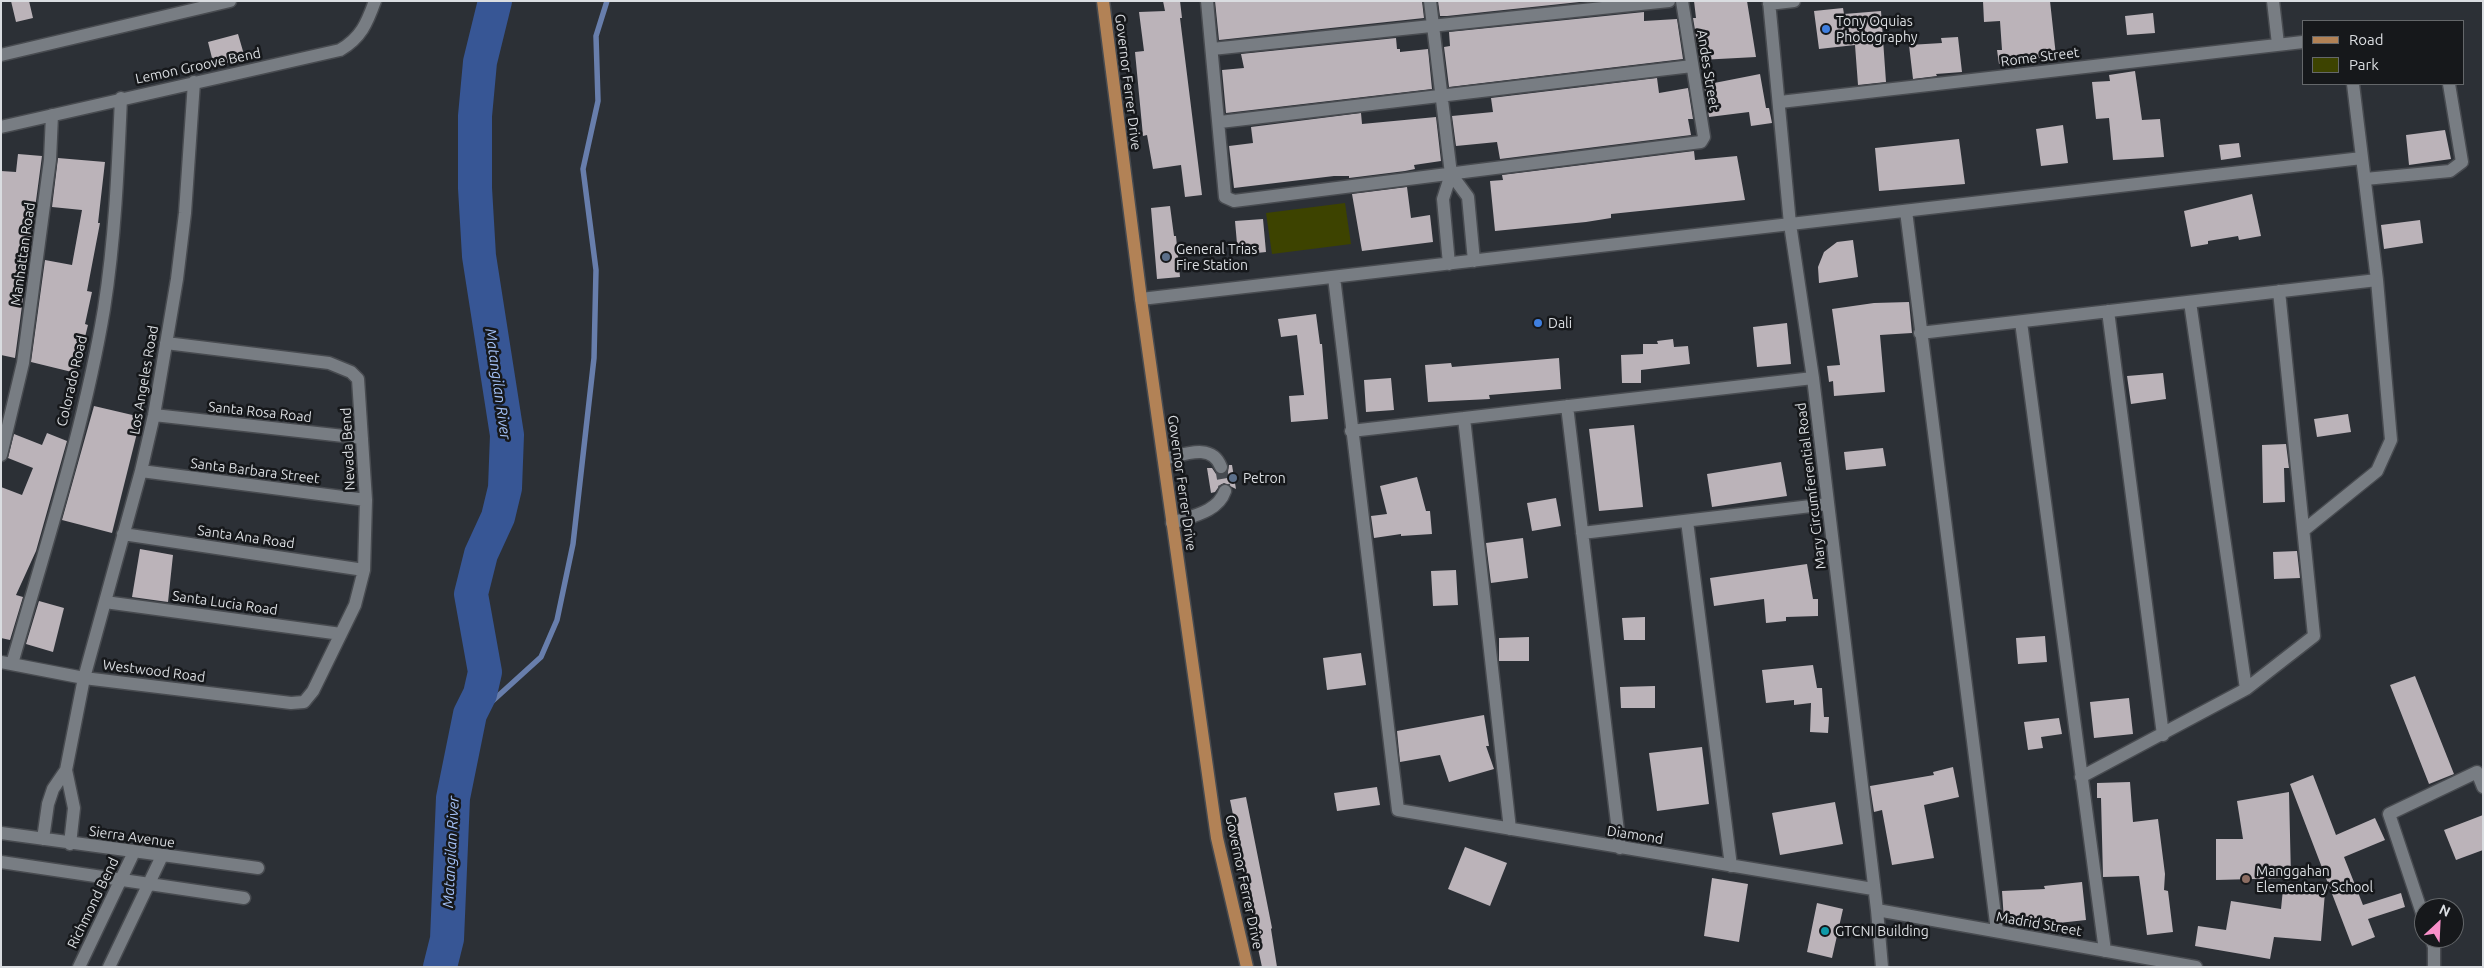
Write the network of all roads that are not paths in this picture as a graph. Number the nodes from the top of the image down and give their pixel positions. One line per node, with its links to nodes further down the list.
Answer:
1 (230, 1): 15 (street)
2 (375, 1): 17 (street, Lemon Groove Bend)
3 (1103, 1): 36 (main road, Governor Ferrer Drive)
4 (1207, 1): 14 (street)
5 (1430, 1): 11 (street)
6 (1669, 1): 11 (street)
7 (1682, 1): 16 (street, Andes Street)
8 (1794, 1): 10 (street)
9 (2273, 1): 13 (street)
10 (1769, 3): 22 (street, Mary Circumferential Road)
11 (1432, 25): 14 (street); 20 (street)
12 (2302, 42): 13 (street, Rome Street)
13 (2278, 44): 22 (street, Rome Street)
14 (1212, 50): 24 (street)
15 (1, 55)
16 (1692, 66): 20 (street); 27 (street, Andes Street)
17 (194, 82): 21 (street, Lemon Groove Bend); 41 (street, Los Angeles Road)
18 (2353, 85): 26 (street)
19 (2449, 85): 28 (street)
20 (1441, 95): 24 (street); 27 (street)
21 (121, 98): 23 (street, Lemon Groove Bend); 63 (street, Colorado Road)
22 (1780, 102): 30 (street, Mary Circumferential Road)
23 (52, 115): 25 (street, Lemon Groove Bend); 48 (street, Manhattan Road)
24 (1220, 122): 27 (street)
25 (1, 127)
26 (2362, 158): 28 (street); 29 (street)
27 (1451, 174): 31 (street); 32 (street)
28 (2365, 179): 34 (street)
29 (1906, 211): 30 (street); 40 (street)
30 (1790, 224): 31 (street); 42 (street, Mary Circumferential Road)
31 (1474, 261): 32 (street)
32 (1449, 264): 33 (street)
33 (1334, 277): 36 (street); 46 (street)
34 (2377, 280): 35 (street); 57 (street)
35 (2280, 291): 37 (street); 57 (street)
36 (1141, 299): 49 (main road, Governor Ferrer Drive)
37 (2190, 302): 38 (street); 65 (street)
38 (2108, 312): 39 (street); 67 (street)
39 (2021, 322): 40 (street); 69 (street)
40 (1920, 334): 87 (street)
41 (166, 343): 44 (street, Los Angeles Road); 47 (street, Nevada Bend)
42 (1813, 378): 43 (street); 54 (street, Mary Circumferential Road)
43 (1567, 406): 45 (street); 58 (street)
44 (154, 415): 47 (street, Santa Rosa Road); 51 (street, Los Angeles Road)
45 (1464, 418): 46 (street); 71 (street)
46 (1351, 431): 71 (street, Diamond)
47 (362, 438): 53 (street, Nevada Bend)
48 (1, 455)
49 (1164, 459): 50 (street); 56 (main road, Governor Ferrer Drive)
50 (1221, 466)
51 (141, 471): 53 (street, Santa Barbara Street); 59 (street, Los Angeles Road)
52 (1225, 491): 56 (street)
53 (366, 500): 60 (street, Nevada Bend)
54 (1828, 504): 55 (street); 83 (street, Mary Circumferential Road)
55 (1688, 521): 58 (street); 79 (street)
56 (1172, 523): 92 (main road, Governor Ferrer Drive)
57 (2304, 530): 65 (street)
58 (1582, 533): 75 (street)
59 (124, 534): 60 (street, Santa Ana Road); 61 (street, Los Angeles Road)
60 (364, 570): 62 (street, Nevada Bend)
61 (105, 602): 62 (street, Santa Lucia Road); 64 (street, Los Angeles Road)
62 (341, 634): 66 (street, Nevada Bend)
63 (6, 663): 64 (street, Westwood Road)
64 (84, 678): 66 (street, Westwood Road); 68 (street, Los Angeles Road)
65 (2246, 689): 67 (street)
66 (304, 702)
67 (2163, 735): 69 (street)
68 (66, 770): 73 (street); 74 (street)
69 (2082, 777): 89 (street)
70 (2483, 787): 85 (street)
71 (1510, 829): 75 (street, Diamond)
72 (1, 833): 73 (street, Sierra Avenue)
73 (43, 839): 74 (street, Sierra Avenue)
74 (70, 844): 76 (street, Sierra Avenue)
75 (1620, 848): 79 (street, Diamond)
76 (134, 852): 77 (street, Sierra Avenue); 81 (street, Richmond Bend)
77 (162, 856): 80 (street, Sierra Avenue); 82 (street)
78 (1, 862): 81 (street)
79 (1731, 866): 83 (street, Diamond)
80 (258, 868)
81 (121, 880): 82 (street); 90 (street, Richmond Bend)
82 (149, 885): 84 (street); 91 (street)
83 (1873, 889): 86 (street, Mary Circumferential Road)
84 (244, 898)
85 (2417, 898)
86 (1877, 910): 87 (street, Madrid Street); 93 (street, Mary Circumferential Road)
87 (1996, 931): 89 (street, Madrid Street)
88 (2434, 948): 95 (street)
89 (2105, 950): 94 (street, Madrid Street)
90 (79, 967)
91 (109, 967)
92 (1247, 967)
93 (1882, 967)
94 (2196, 967)
95 (2434, 967)

